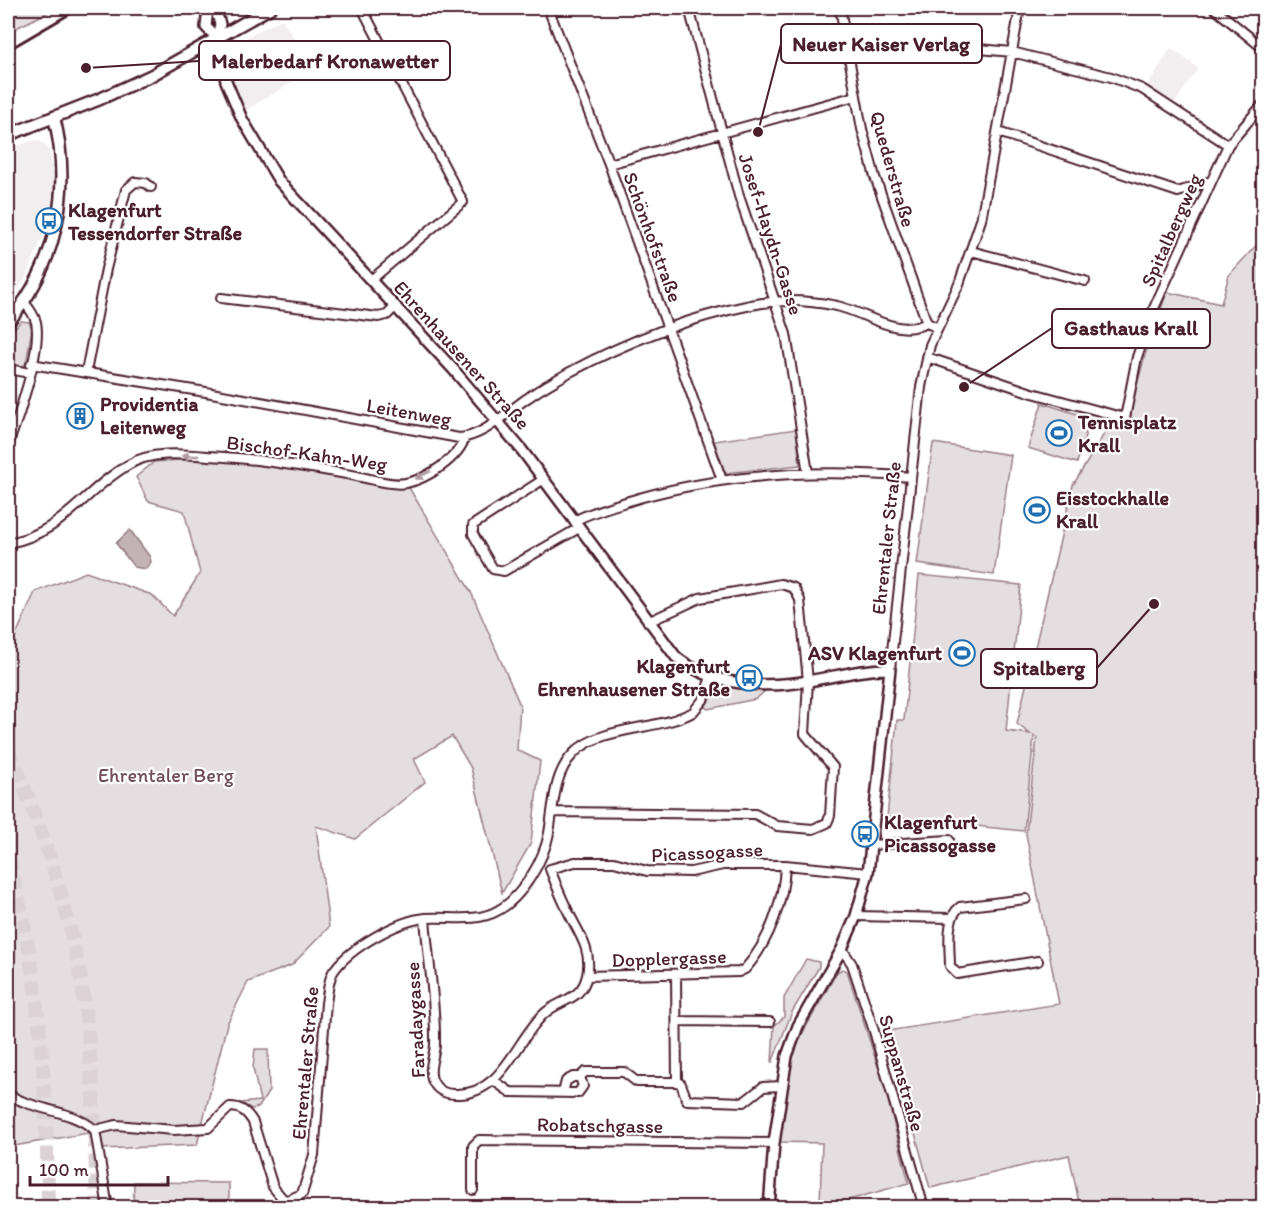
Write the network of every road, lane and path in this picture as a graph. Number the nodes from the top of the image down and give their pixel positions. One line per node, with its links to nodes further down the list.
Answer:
1 (208, 8): 10 (street)
2 (215, 8): 10 (street)
3 (270, 8): 10 (main road)
4 (362, 8): 25 (street)
5 (548, 8): 21 (street, Schönhofstraße)
6 (689, 8): 18 (street, Josef-Haydn-Gasse)
7 (840, 8): 11 (street, Quederstraße)
8 (1020, 8): 13 (street, Ehrentaler Straße)
9 (1214, 8): 12 (street)
10 (217, 38): 16 (main road); 25 (street, Ehrenhausener Straße)
11 (846, 42): 13 (street); 14 (street, Quederstraße)
12 (1263, 49)
13 (1012, 52): 17 (street, Ehrentaler Straße); 20 (street)
14 (856, 96): 18 (street); 32 (street, Quederstraße)
15 (1263, 103): 20 (street, Spitalbergweg)
16 (54, 117): 19 (main road); 29 (main road)
17 (998, 132): 22 (street); 24 (street, Ehrentaler Straße)
18 (721, 133): 21 (street); 28 (street, Josef-Haydn-Gasse)
19 (8, 135)
20 (1228, 145): 22 (street, Spitalbergweg)
21 (609, 164): 33 (street, Schönhofstraße)
22 (1210, 181): 35 (street, Spitalbergweg)
23 (151, 187): 38 (street)
24 (971, 251): 26 (street); 34 (street, Ehrentaler Straße)
25 (371, 280): 30 (street, Ehrenhausener Straße)
26 (1084, 281)
27 (221, 298): 30 (street)
28 (775, 301): 32 (street, Leitenweg); 33 (street, Leitenweg); 43 (street, Josef-Haydn-Gasse)
29 (24, 302): 31 (main road); 36 (street)
30 (396, 306): 40 (street, Ehrenhausener Straße)
31 (8, 322)
32 (927, 323): 34 (street)
33 (669, 328): 40 (street, Leitenweg); 46 (street, Schönhofstraße)
34 (939, 328): 35 (street, Ehrentaler Straße)
35 (927, 357): 44 (street, Ehrentaler Straße)
36 (31, 364): 38 (street, Leitenweg); 39 (street)
37 (8, 369): 39 (street)
38 (86, 372): 41 (street, Leitenweg)
39 (30, 374): 42 (street)
40 (496, 421): 41 (street, Leitenweg); 45 (street, Ehrenhausener Straße)
41 (465, 437): 48 (street, Bischof-Kahn-Weg, one-way to 48)
42 (8, 445)
43 (808, 473): 44 (street); 46 (street)
44 (911, 477): 50 (street, Ehrentaler Straße)
45 (544, 479): 47 (street, Ehrenhausener Straße); 47 (street)
46 (722, 480): 47 (street)
47 (577, 525): 49 (street, Ehrenhausener Straße)
48 (8, 543)
49 (648, 622): 51 (street, Ehrenhausener Straße); 52 (street)
50 (890, 669): 52 (street); 55 (street)
51 (711, 678): 52 (street); 53 (street, Ehrentaler Straße)
52 (808, 681): 53 (street)
53 (552, 812): 56 (street, Ehrentaler Straße)
54 (949, 840): 55 (street)
55 (871, 845): 59 (street)
56 (539, 861): 58 (street); 62 (street, Ehrentaler Straße)
57 (785, 865): 58 (street, Picassogasse); 59 (street, Picassogasse); 66 (street, Dopplergasse)
58 (550, 869): 67 (street)
59 (868, 873): 61 (street)
60 (1026, 899): 63 (street)
61 (856, 915): 63 (street); 64 (street)
62 (425, 918): 71 (street, Faradaygasse); 76 (street, Ehrentaler Straße)
63 (951, 918): 65 (street)
64 (842, 949): 73 (street); 81 (street, Suppanstraße)
65 (1038, 961)
66 (676, 974): 67 (street, Dopplergasse); 68 (street)
67 (587, 976): 71 (street, Faradaygasse)
68 (677, 1021): 69 (street); 72 (street)
69 (770, 1022)
70 (580, 1077): 72 (street); 74 (street); 74 (street)
71 (493, 1080): 74 (street)
72 (677, 1082): 73 (street)
73 (781, 1086): 77 (street)
74 (563, 1093)
75 (8, 1094): 76 (street)
76 (95, 1130): 79 (street)
77 (774, 1143): 78 (street, Robatschgasse); 80 (street)
78 (473, 1190)
79 (108, 1208)
80 (769, 1208)
81 (924, 1208)

